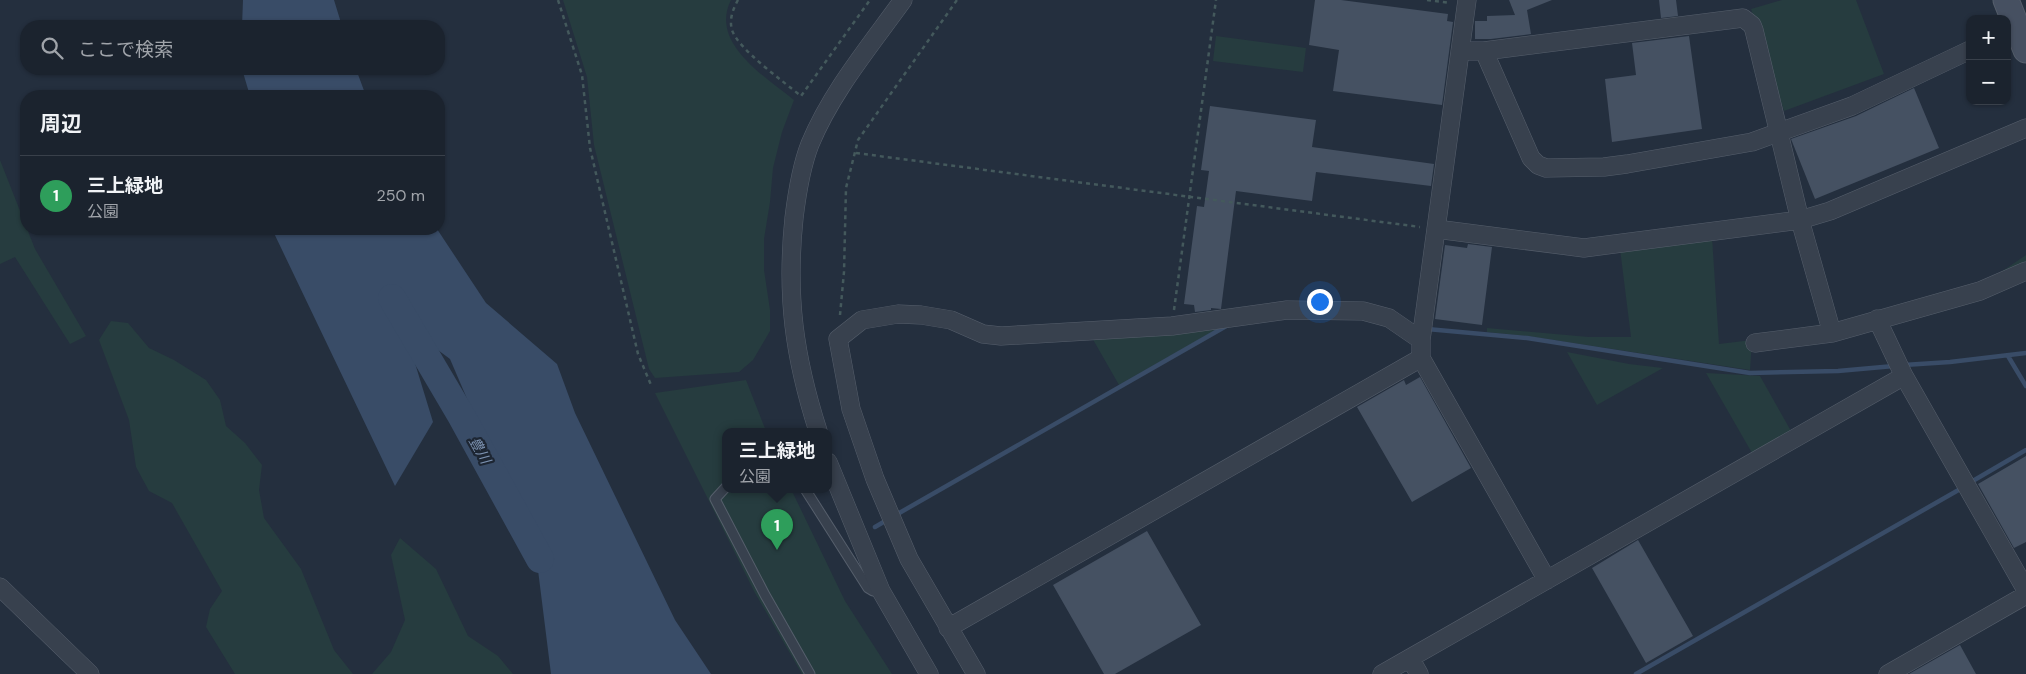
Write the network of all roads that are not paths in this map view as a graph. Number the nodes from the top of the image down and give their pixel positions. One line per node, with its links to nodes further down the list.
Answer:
1 (903, 0): 19 (street)
2 (2006, 0): 4 (main road)
3 (1467, 3): 5 (street)
4 (2017, 37)
5 (1460, 51): 6 (street); 11 (street)
6 (1484, 51): 9 (street); 9 (street)
7 (1966, 52): 9 (street)
8 (2026, 128): 10 (street)
9 (1778, 132): 10 (street)
10 (1800, 220): 11 (street); 14 (street)
11 (1436, 229): 15 (street)
12 (2026, 271): 13 (street)
13 (1877, 319): 14 (street); 18 (street)
14 (1832, 333): 16 (street)
15 (1421, 340): 17 (street); 28 (street)
16 (1755, 343)
17 (1421, 358): 23 (street); 28 (street)
18 (1904, 376): 23 (street); 25 (street)
19 (817, 428)
20 (832, 472): 26 (street)
21 (722, 489): 31 (lane)
22 (808, 493): 26 (lane)
23 (1547, 580): 29 (street)
24 (0, 587): 30 (street)
25 (2026, 590)
26 (881, 591): 32 (street)
27 (2026, 595): 36 (street)
28 (948, 628): 33 (street)
29 (1410, 658): 34 (street); 35 (street)
30 (90, 674)
31 (810, 674)
32 (929, 674)
33 (976, 674)
34 (1382, 674)
35 (1420, 674)
36 (1888, 674)

